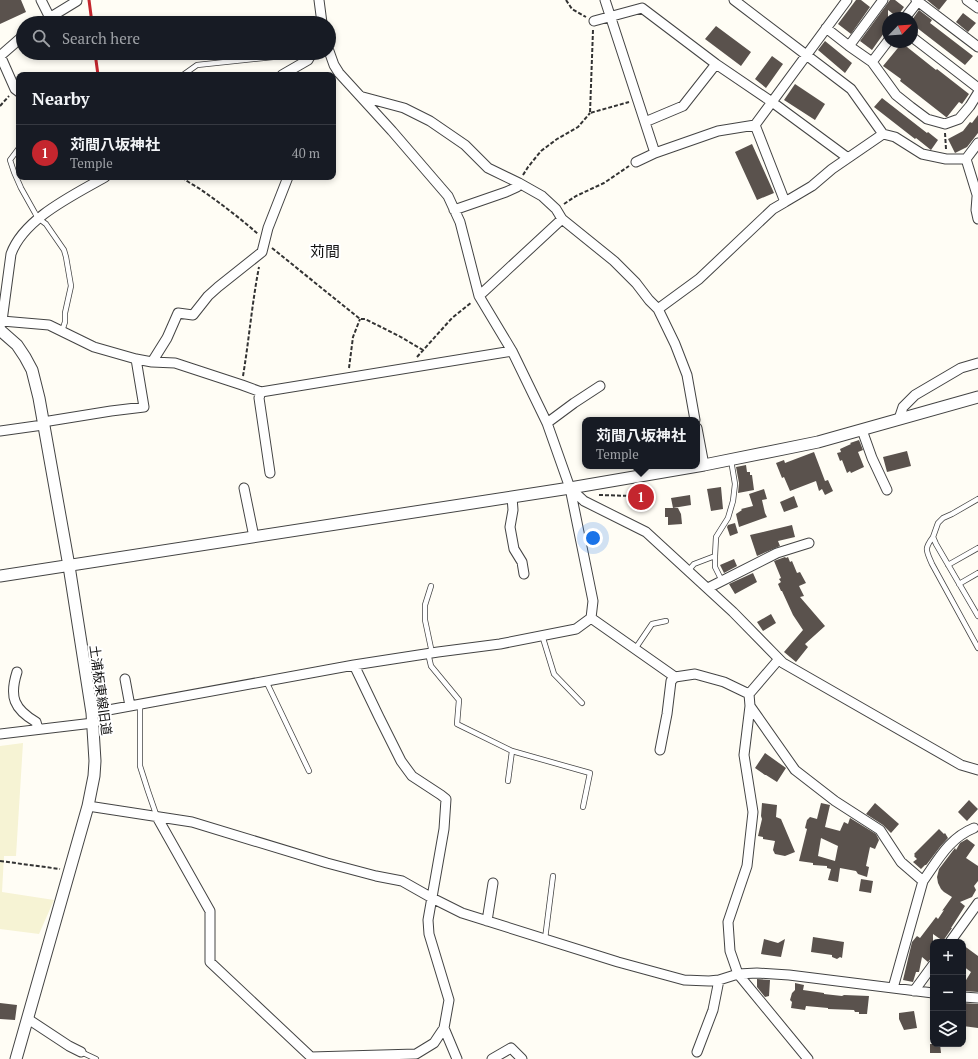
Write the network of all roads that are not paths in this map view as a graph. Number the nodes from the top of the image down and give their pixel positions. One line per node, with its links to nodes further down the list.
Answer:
1 (41, 0): 12 (street)
2 (77, 0): 13 (street)
3 (319, 0): 14 (street)
4 (605, 0): 15 (street)
5 (734, 0): 24 (street)
6 (847, 0): 17 (street)
7 (883, 0): 20 (street)
8 (917, 0): 11 (street); 21 (street)
9 (967, 0): 10 (street)
10 (978, 8)
11 (909, 12)
12 (49, 16)
13 (53, 16)
14 (321, 16)
15 (610, 17): 16 (street); 29 (street); 39 (street)
16 (594, 21)
17 (826, 28): 20 (street); 24 (street)
18 (16, 42): 23 (street)
19 (918, 43): 35 (street)
20 (849, 46): 28 (street)
21 (978, 47)
22 (883, 48): 28 (street)
23 (0, 55): 34 (street)
24 (806, 55): 38 (street); 41 (street)
25 (245, 60): 31 (lane)
26 (308, 60): 32 (street)
27 (332, 60): 30 (street)
28 (872, 62): 36 (street)
29 (716, 64): 38 (street); 39 (street)
30 (334, 65): 33 (street); 37 (street)
31 (187, 72)
32 (287, 72)
33 (333, 72)
34 (16, 88)
35 (978, 88)
36 (978, 93)
37 (363, 97): 52 (street); 55 (street)
38 (772, 102): 40 (street); 45 (street)
39 (645, 122): 44 (street)
40 (755, 125): 44 (street); 54 (street)
41 (883, 134): 45 (street); 46 (street)
42 (978, 143): 46 (street)
43 (16, 152): 48 (lane)
44 (655, 153): 47 (street)
45 (848, 158): 54 (street)
46 (966, 159): 53 (street)
47 (636, 162)
48 (16, 177)
49 (18, 180): 56 (lane)
50 (100, 180): 56 (street)
51 (287, 180): 66 (street)
52 (519, 183): 55 (street); 57 (street)
53 (978, 198): 58 (street)
54 (785, 202): 61 (street)
55 (454, 210): 60 (street)
56 (38, 218): 59 (street); 63 (lane)
57 (562, 219): 60 (street); 61 (street)
58 (978, 219)
59 (2, 296): 62 (street)
60 (478, 296): 64 (street)
61 (658, 309): 71 (street)
62 (1, 326): 63 (street); 74 (street, 土浦板東線旧道)
63 (62, 332): 65 (street)
64 (512, 351): 69 (street); 73 (street)
65 (136, 359): 66 (street); 74 (street)
66 (152, 362): 69 (street)
67 (978, 363): 72 (street)
68 (600, 386): 73 (street)
69 (261, 392): 82 (street)
70 (978, 397): 72 (street)
71 (695, 417)
72 (899, 419): 75 (street)
73 (547, 423): 84 (street)
74 (43, 424): 76 (street); 94 (street, 土浦板東線旧道)
75 (862, 430): 78 (street); 85 (street)
76 (0, 431)
77 (700, 444): 79 (street)
78 (731, 460): 79 (street); 92 (lane)
79 (704, 465): 80 (street)
80 (700, 466)
81 (681, 469): 84 (street)
82 (270, 473)
83 (244, 488): 88 (street)
84 (570, 488): 86 (street); 95 (street); 104 (street)
85 (887, 490)
86 (512, 497): 88 (street); 97 (street)
87 (977, 501): 89 (lane)
88 (254, 537): 94 (street)
89 (933, 537): 93 (lane); 107 (lane)
90 (809, 543): 99 (street)
91 (978, 548): 93 (lane)
92 (714, 556): 95 (lane); 99 (lane)
93 (948, 565): 100 (lane)
94 (69, 566): 98 (street); 121 (street, 土浦板東線旧道)
95 (688, 571): 102 (street)
96 (978, 573): 100 (lane)
97 (524, 574)
98 (0, 576)
99 (722, 580): 102 (street)
100 (959, 584): 103 (lane)
101 (431, 586): 109 (lane)
102 (708, 588): 110 (street)
103 (977, 614)
104 (591, 618): 106 (street); 108 (street)
105 (666, 621): 108 (lane)
106 (542, 635): 109 (street); 117 (lane)
107 (978, 648)
108 (635, 649): 113 (street)
109 (430, 653): 111 (street); 125 (lane)
110 (779, 659): 116 (street); 126 (street)
111 (354, 665): 115 (street); 136 (street)
112 (16, 672): 122 (street)
113 (676, 676): 116 (street); 124 (street)
114 (125, 678): 119 (street)
115 (266, 681): 118 (street); 127 (lane)
116 (749, 694): 120 (street)
117 (582, 702)
118 (140, 704): 119 (street); 131 (lane)
119 (130, 706): 121 (street)
120 (750, 706): 134 (street); 142 (street)
121 (93, 718): 122 (street); 129 (street, 土浦板東線旧道)
122 (38, 729): 123 (street)
123 (0, 734)
124 (660, 750)
125 (512, 751): 128 (lane); 130 (lane)
126 (978, 770)
127 (309, 771)
128 (508, 782)
129 (88, 806): 131 (street); 149 (street, 土浦板東線旧道)
130 (583, 807)
131 (157, 817): 136 (street); 155 (street)
132 (977, 828): 134 (street)
133 (553, 876): 139 (lane)
134 (923, 881): 144 (street)
135 (493, 883): 138 (street)
136 (432, 898): 138 (street); 150 (street)
137 (978, 903): 140 (street)
138 (487, 920): 139 (street)
139 (545, 939): 143 (street)
140 (952, 939)
141 (930, 969): 145 (street)
142 (738, 974): 143 (street); 144 (street); 161 (street)
143 (719, 980): 152 (street)
144 (893, 988): 145 (street)
145 (914, 992): 146 (street)
146 (930, 993)
147 (966, 997): 148 (street)
148 (978, 998)
149 (28, 1019): 151 (street); 156 (street, 土浦板東線旧道)
150 (444, 1028): 154 (street); 158 (street)
151 (81, 1052): 157 (lane)
152 (697, 1052)
153 (352, 1057): 154 (street); 155 (street)
154 (369, 1057)
155 (311, 1058)
156 (16, 1059)
157 (96, 1059)
158 (457, 1059)
159 (492, 1059): 160 (street)
160 (522, 1059)
161 (808, 1059)

